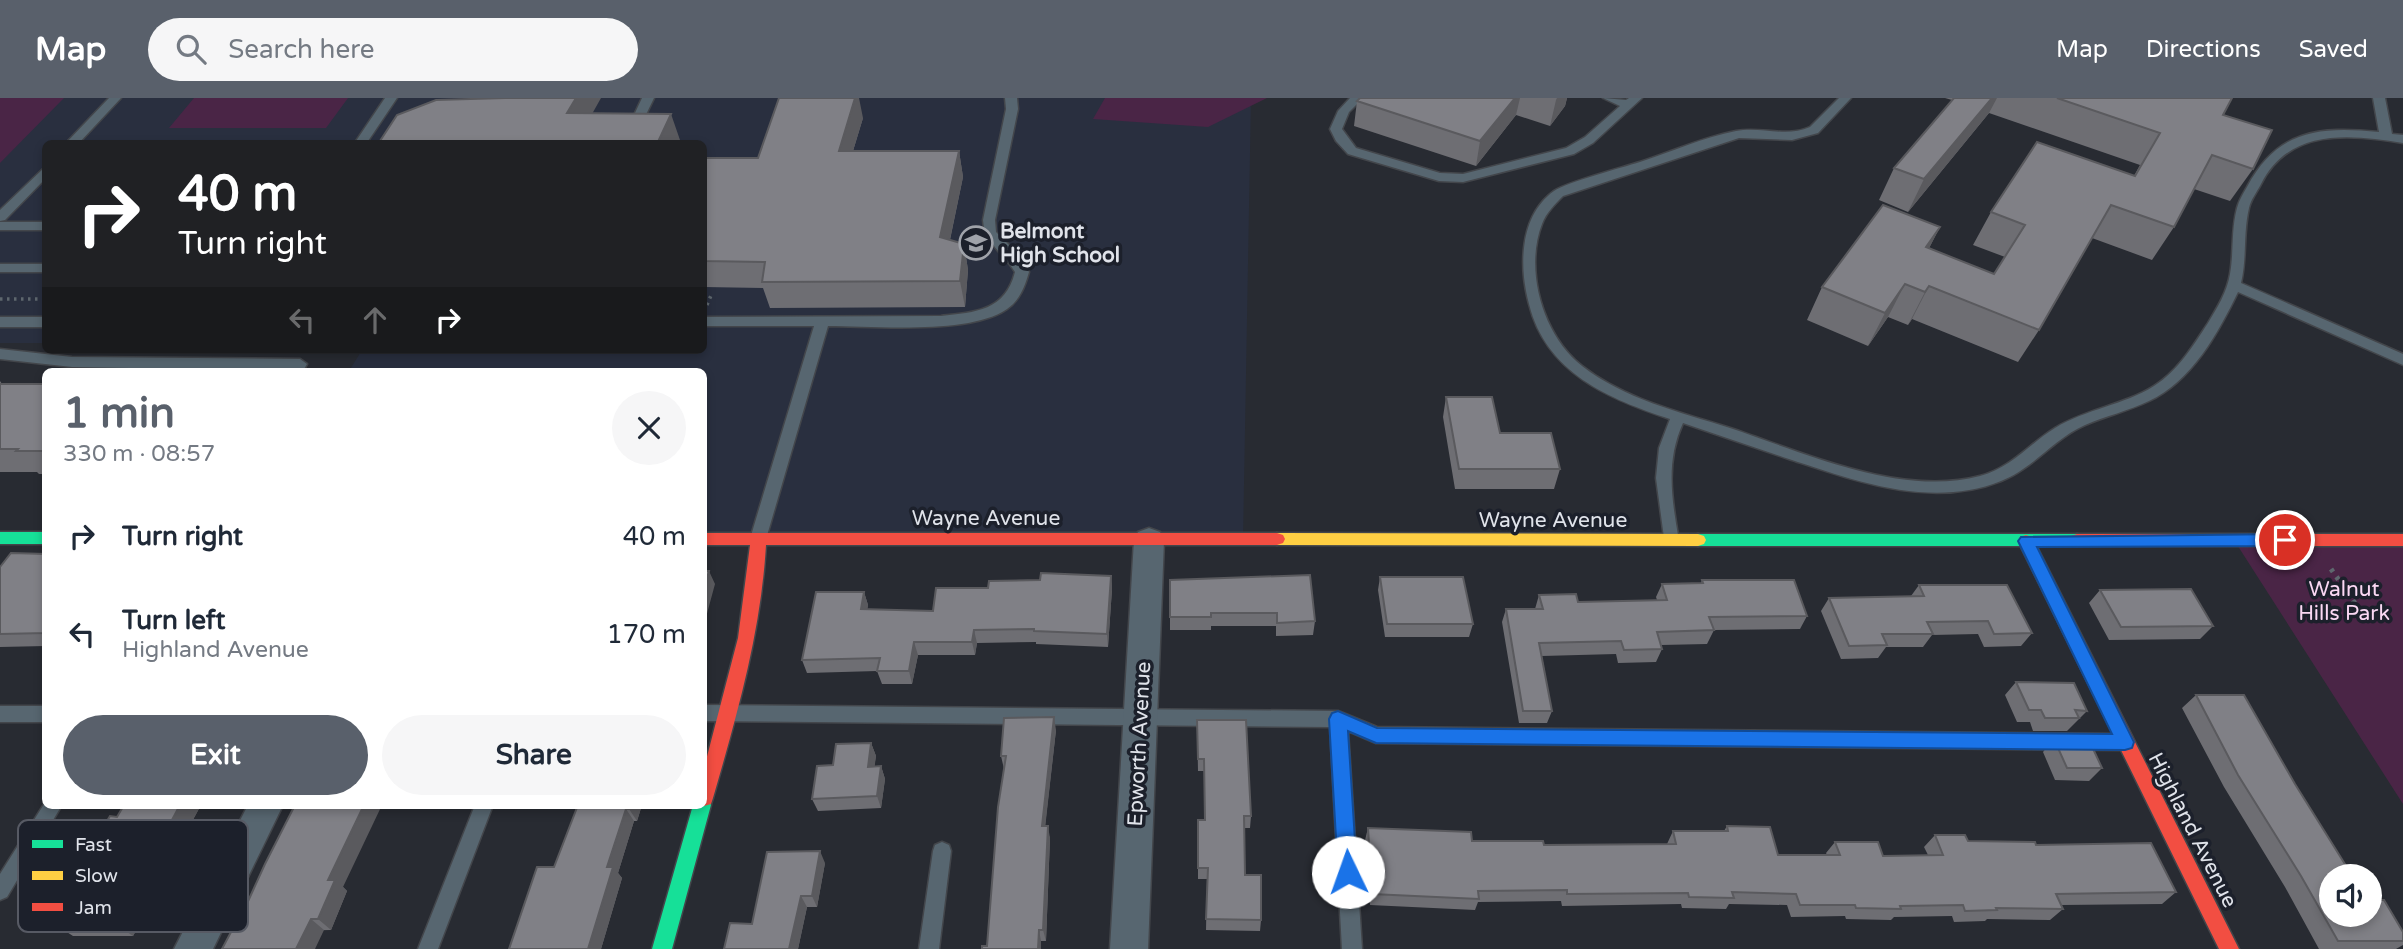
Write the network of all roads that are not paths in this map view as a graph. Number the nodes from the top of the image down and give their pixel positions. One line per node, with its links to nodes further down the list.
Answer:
1 (115, 98): 13 (lane)
2 (391, 98): 14 (lane)
3 (648, 98): 10 (lane)
4 (1011, 98): 24 (lane)
5 (1357, 98): 9 (lane)
6 (1609, 98): 9 (lane)
7 (1845, 98): 32 (lane)
8 (2379, 98): 11 (lane)
9 (1632, 102)
10 (634, 128)
11 (2386, 136): 12 (lane); 23 (lane)
12 (2403, 139)
13 (75, 140)
14 (363, 140)
15 (42, 174): 16 (lane)
16 (30, 187): 17 (lane); 18 (lane)
17 (42, 187)
18 (0, 217)
19 (0, 226): 20 (lane)
20 (42, 226)
21 (0, 268): 22 (lane)
22 (42, 268)
23 (2234, 285): 29 (lane); 32 (lane)
24 (823, 320): 25 (lane); 34 (lane)
25 (707, 321)
26 (0, 322): 27 (lane)
27 (42, 322)
28 (0, 354): 30 (lane)
29 (2403, 360)
30 (223, 367): 31 (lane)
31 (298, 368)
32 (1678, 418): 37 (lane)
33 (707, 539): 34 (main road, Wayne Avenue)
34 (758, 539): 35 (main road, Wayne Avenue); 40 (main road)
35 (1149, 540): 37 (main road, Wayne Avenue); 43 (street, Epworth Avenue)
36 (2403, 540): 38 (main road, Wayne Avenue)
37 (1671, 541): 38 (main road, Wayne Avenue)
38 (2026, 541): 45 (main road, Highland Avenue)
39 (707, 713): 40 (lane)
40 (727, 713): 43 (lane); 46 (main road)
41 (0, 714): 42 (lane)
42 (42, 714)
43 (1140, 719): 44 (lane); 59 (street, Epworth Avenue)
44 (1338, 719): 45 (lane); 60 (lane)
45 (2125, 742): 61 (main road, Highland Avenue)
46 (707, 787)
47 (264, 809): 50 (street)
48 (482, 809): 56 (lane)
49 (701, 809): 57 (main road)
50 (248, 841)
51 (942, 851): 58 (lane)
52 (18, 862): 53 (lane)
53 (0, 891)
54 (202, 932): 55 (street)
55 (193, 949)
56 (428, 949)
57 (662, 949)
58 (929, 949)
59 (1129, 949)
60 (1352, 949)
61 (2229, 949)

